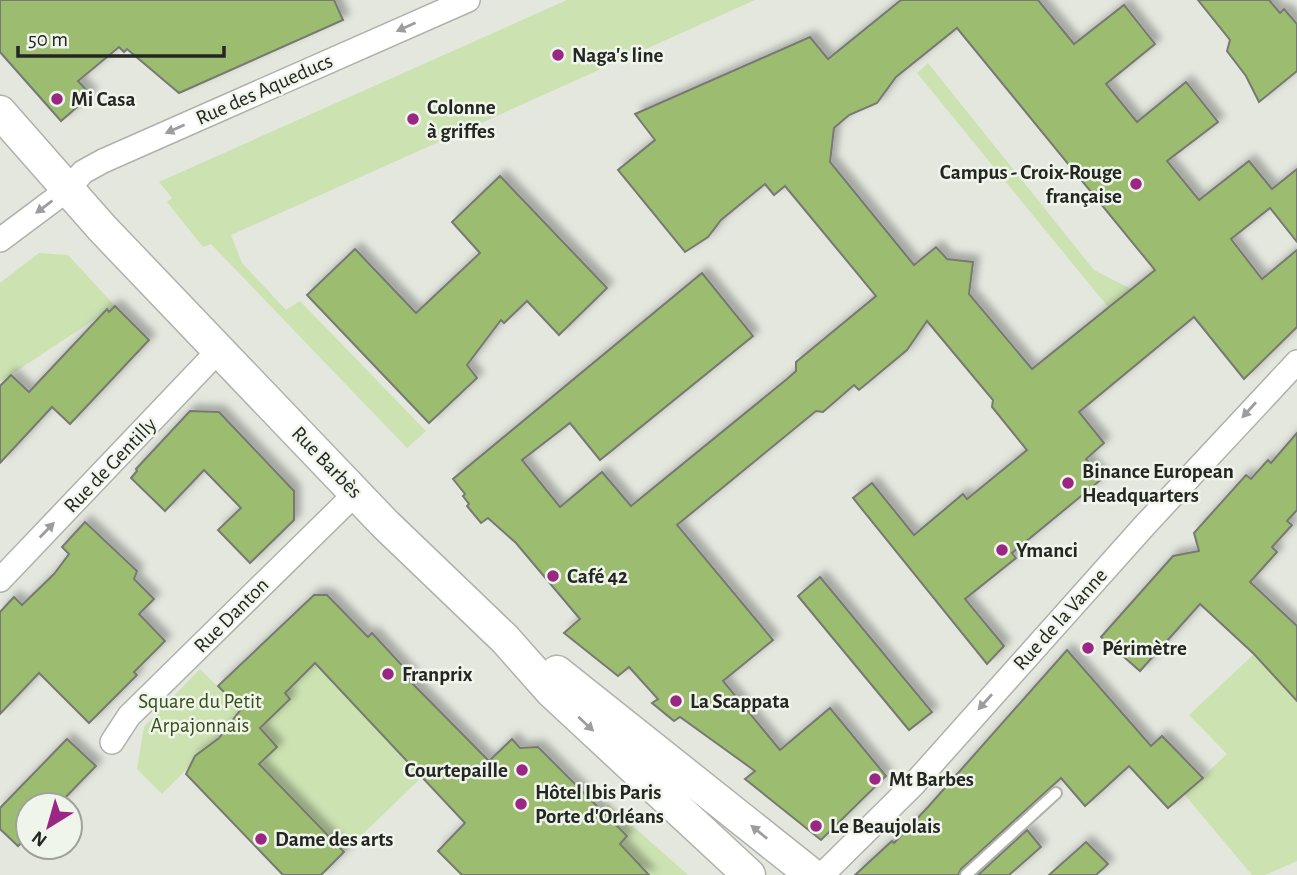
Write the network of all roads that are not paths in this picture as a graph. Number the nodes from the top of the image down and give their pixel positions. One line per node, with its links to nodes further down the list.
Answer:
1 (468, 0): 3 (street, Rue des Aqueducs, one-way to 3)
2 (0, 112): 3 (main road, Rue Barbès)
3 (67, 190): 4 (street, Rue des Aqueducs, one-way to 4); 5 (main road, Rue Barbès)
4 (0, 240)
5 (219, 350): 7 (main road, Rue Barbès); 8 (street, Rue de Gentilly, one-way to 5)
6 (1297, 362): 14 (street, Rue de la Vanne, one-way to 14)
7 (356, 493): 9 (main road, Rue Barbès); 10 (street, Rue Danton)
8 (0, 580)
9 (505, 639): 12 (main road, Rue Barbès, one-way to 12); 13 (main road, Rue Barbès, one-way to 9)
10 (111, 742)
11 (1056, 793): 15 (lane)
12 (749, 875)
13 (812, 875)
14 (822, 875)
15 (966, 875)

